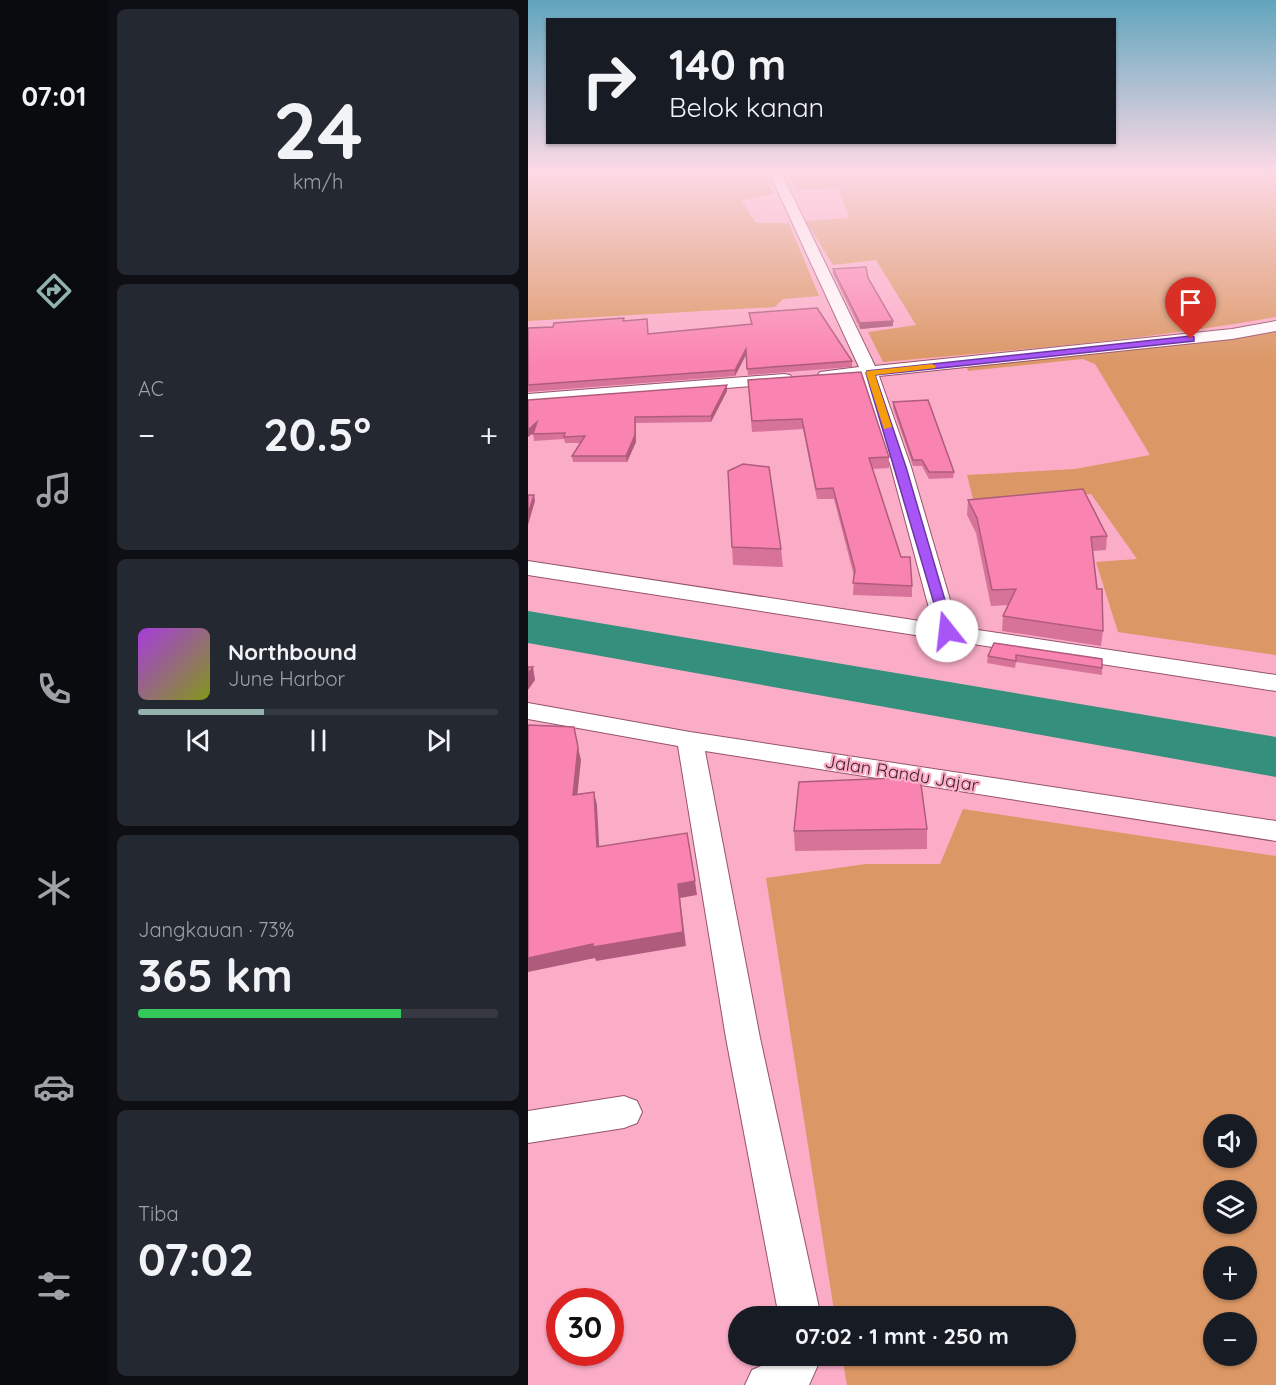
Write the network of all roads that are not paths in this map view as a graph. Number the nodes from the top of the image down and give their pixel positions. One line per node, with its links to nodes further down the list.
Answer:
1 (805, 235): 3 (street)
2 (1276, 326): 3 (street)
3 (870, 373): 4 (street); 6 (street)
4 (528, 399)
5 (528, 568): 6 (street)
6 (947, 631): 7 (street)
7 (1276, 683)
8 (528, 711): 9 (street, Jalan Randu Jajar)
9 (690, 741): 10 (street, Jalan Randu Jajar); 13 (street)
10 (1276, 831)
11 (624, 1112): 12 (street)
12 (528, 1127)
13 (798, 1306)
14 (798, 1366): 15 (street)
15 (767, 1385)

